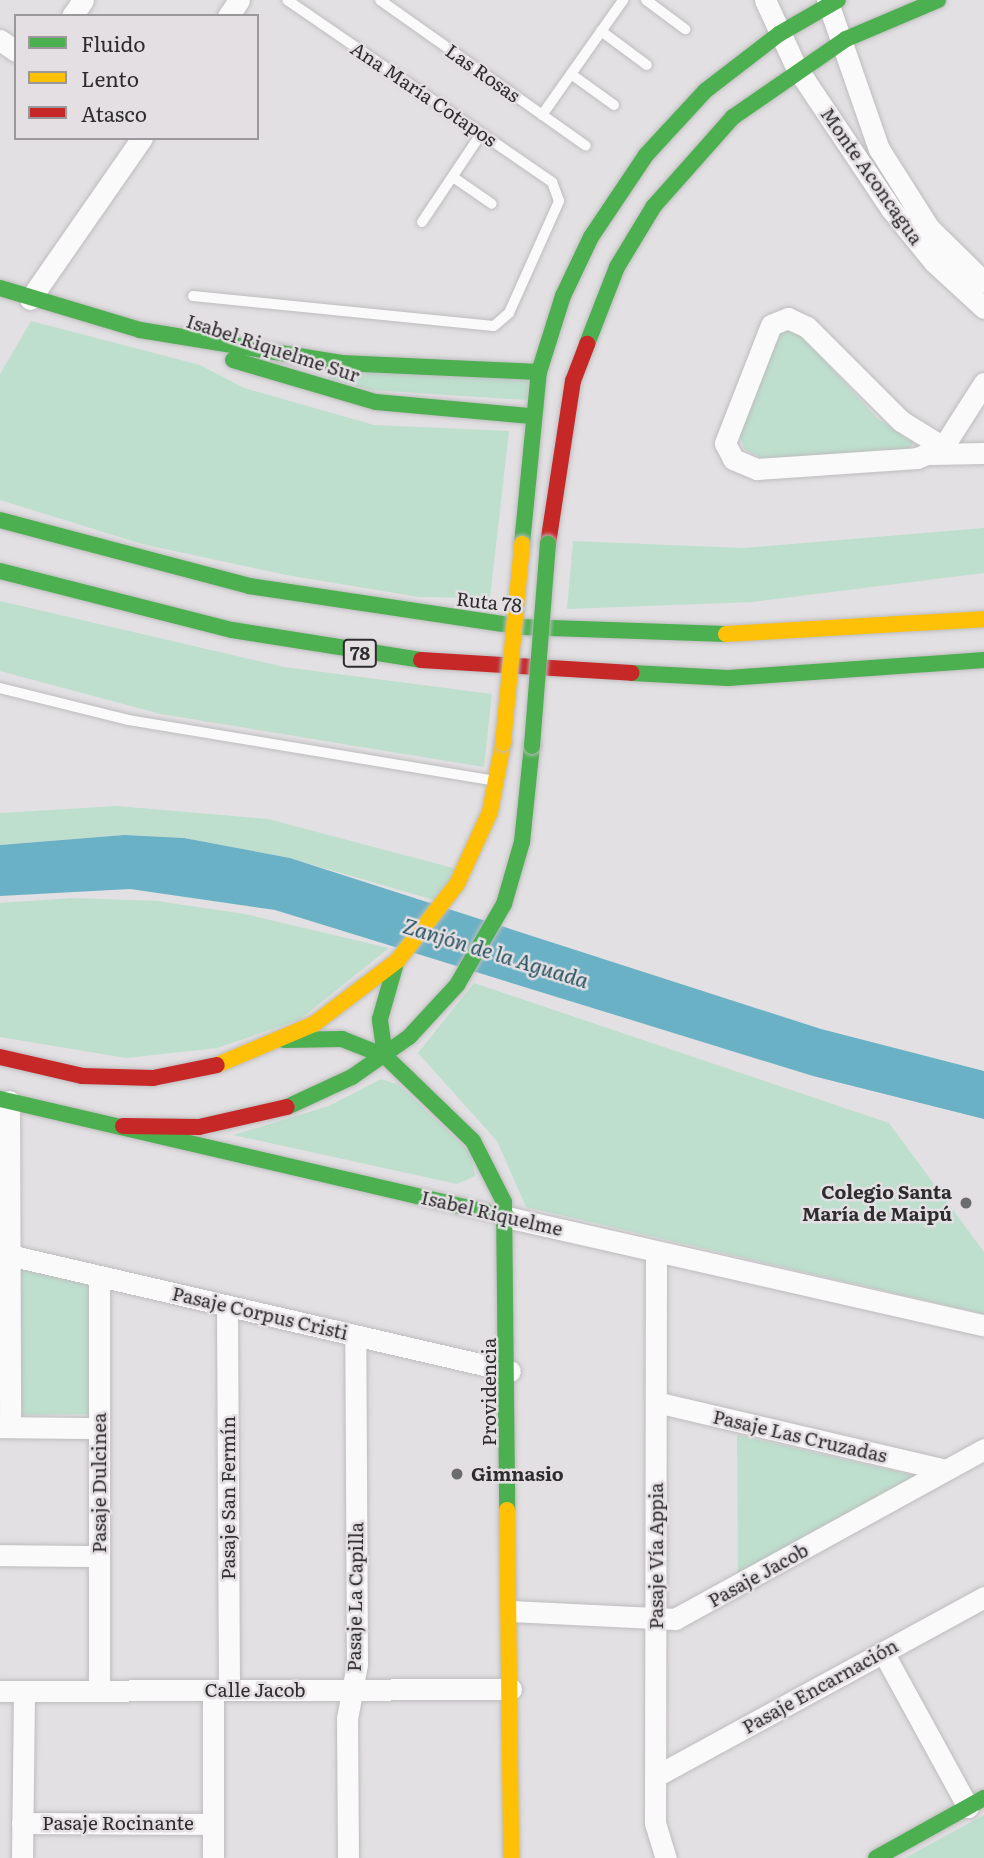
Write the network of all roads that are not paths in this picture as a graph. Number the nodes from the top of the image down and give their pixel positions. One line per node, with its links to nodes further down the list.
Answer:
1 (286, 0): 17 (lane, Ana María Cotapos)
2 (380, 0): 16 (lane, Las Rosas)
3 (623, 0): 9 (lane)
4 (646, 0): 8 (lane)
5 (765, 0): 10 (street, Monte Aconcagua)
6 (938, 0): 11 (main road)
7 (832, 1): 10 (main road); 11 (street, Monte Aconcagua)
8 (685, 29)
9 (601, 31): 12 (lane); 14 (lane)
10 (779, 34): 13 (street, Monte Aconcagua); 29 (main road)
11 (846, 39): 13 (main road); 23 (street, Monte Aconcagua)
12 (647, 65)
13 (796, 68): 27 (street, Monte Aconcagua); 30 (main road)
14 (571, 74): 15 (lane); 16 (lane)
15 (614, 105)
16 (542, 115): 19 (lane, Las Rosas)
17 (481, 134): 20 (lane); 25 (lane, Ana María Cotapos)
18 (140, 140): 26 (street)
19 (586, 146)
20 (453, 177): 21 (lane); 22 (lane)
21 (492, 204)
22 (422, 222)
23 (984, 282)
24 (0, 288): 26 (main road, Isabel Riquelme Sur)
25 (193, 296)
26 (30, 299): 28 (main road, Isabel Riquelme Sur)
27 (984, 308)
28 (169, 336): 29 (main road, Isabel Riquelme Sur); 32 (main road, Isabel Riquelme Sur)
29 (539, 372): 32 (main road)
30 (573, 382): 32 (main road); 43 (main road, bridge)
31 (984, 383): 33 (street)
32 (531, 416): 40 (main road, bridge)
33 (937, 451): 33 (street); 34 (street)
34 (984, 453)
35 (0, 520): 37 (main road, Ruta 78 / 78)
36 (0, 571): 38 (main road, 78)
37 (981, 618)
38 (984, 660)
39 (0, 688): 40 (lane)
40 (497, 781): 41 (main road)
41 (400, 958): 42 (main road); 43 (main road)
42 (284, 1040): 43 (main road); 44 (main road)
43 (385, 1056): 46 (main road); 47 (main road, Providencia)
44 (0, 1057)
45 (5, 1100): 46 (main road, Isabel Riquelme); 49 (street)
46 (123, 1126): 47 (main road, Isabel Riquelme)
47 (507, 1217): 48 (street, Isabel Riquelme); 54 (main road, Providencia)
48 (656, 1252): 52 (street, Isabel Riquelme); 55 (street, Pasaje Vía Appia)
49 (9, 1255): 50 (street, Pasaje Corpus Cristi); 56 (street)
50 (99, 1276): 51 (street, Pasaje Corpus Cristi); 57 (street, Pasaje Dulcinea)
51 (227, 1306): 53 (street, Pasaje Corpus Cristi); 68 (street, Pasaje San Fermín)
52 (984, 1325)
53 (355, 1336): 54 (street, Pasaje Corpus Cristi); 69 (street, Pasaje La Capilla)
54 (510, 1371): 63 (main road, Providencia)
55 (656, 1402): 59 (street, Pasaje Las Cruzadas); 64 (street, Pasaje Vía Appia)
56 (5, 1427): 57 (street)
57 (99, 1428): 61 (street, Pasaje Dulcinea)
58 (984, 1449): 59 (street, Pasaje Jacob)
59 (945, 1470): 64 (street, Pasaje Jacob)
60 (0, 1555): 61 (street)
61 (99, 1556): 67 (street, Pasaje Dulcinea)
62 (984, 1597): 65 (street, Pasaje Encarnación)
63 (511, 1611): 64 (street, Pasaje Jacob); 66 (main road, Providencia)
64 (656, 1618): 72 (street, Pasaje Vía Appia)
65 (883, 1652): 72 (street, Pasaje Encarnación); 73 (street)
66 (511, 1689): 69 (street, Calle Jacob); 79 (main road, Providencia)
67 (99, 1690): 68 (street, Calle Jacob); 71 (street, Calle Jacob)
68 (221, 1690): 69 (street, Calle Jacob); 75 (street, Pasaje San Fermín)
69 (352, 1690): 78 (street, Pasaje La Capilla)
70 (0, 1691): 71 (street, Calle Jacob)
71 (23, 1691): 74 (street)
72 (656, 1776): 80 (street, Pasaje Vía Appia)
73 (976, 1802): 81 (main road)
74 (22, 1823): 75 (street, Pasaje Rocinante); 76 (street)
75 (213, 1824): 77 (street, Pasaje San Fermín)
76 (22, 1858)
77 (213, 1858)
78 (348, 1858)
79 (511, 1858)
80 (666, 1858)
81 (876, 1858)

